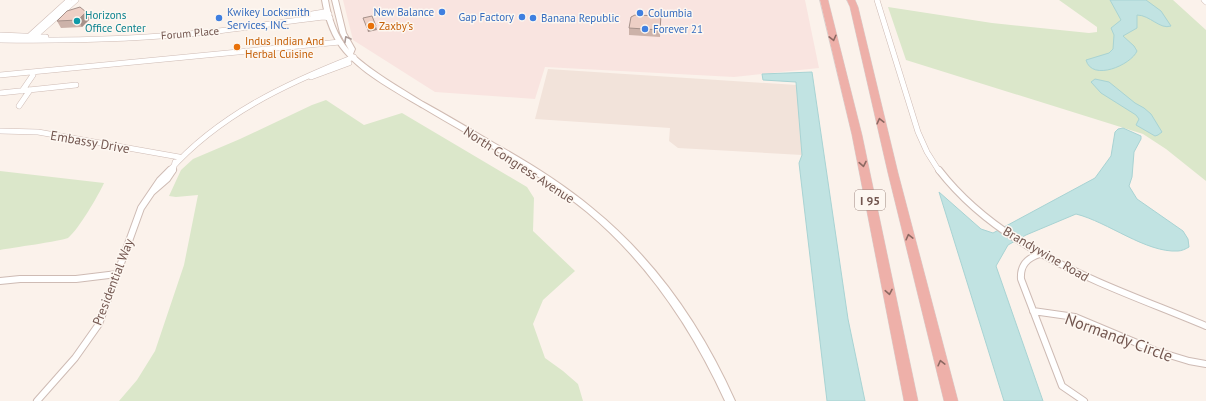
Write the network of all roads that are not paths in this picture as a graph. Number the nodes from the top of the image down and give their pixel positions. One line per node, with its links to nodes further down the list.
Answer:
1 (69, 0): 12 (street)
2 (76, 0): 11 (street)
3 (326, 0): 8 (street, North Congress Avenue)
4 (335, 0): 9 (street)
5 (824, 0): 33 (highway, I 95, one-way to 33)
6 (851, 0): 34 (highway, I 95, one-way to 6)
7 (877, 0): 25 (street, Brandywine Road)
8 (330, 16): 9 (street); 11 (street, Forum Place); 12 (street, Forum Place); 14 (street, North Congress Avenue)
9 (339, 18): 15 (street, one-way to 9)
10 (0, 35): 12 (street, Forum Place)
11 (35, 36): 12 (street, Forum Place)
12 (27, 38): 13 (street, Forum Place)
13 (0, 40)
14 (340, 42): 15 (street, North Congress Avenue); 16 (street)
15 (354, 57): 24 (street, Presidential Way); 32 (street, North Congress Avenue)
16 (0, 75)
17 (33, 75): 20 (street)
18 (76, 85): 19 (street)
19 (30, 90): 20 (street); 22 (street)
20 (22, 91): 21 (street)
21 (0, 93)
22 (19, 106)
23 (0, 130): 24 (street, Embassy Drive)
24 (177, 160): 26 (street, Presidential Way)
25 (1040, 254): 28 (street); 29 (street, Brandywine Road)
26 (117, 274): 27 (street); 31 (street, Presidential Way)
27 (0, 281)
28 (1033, 311): 30 (street, Normandy Circle); 35 (street)
29 (1206, 326)
30 (1206, 364)
31 (37, 401)
32 (730, 401)
33 (911, 401)
34 (951, 401)
35 (1084, 401)

